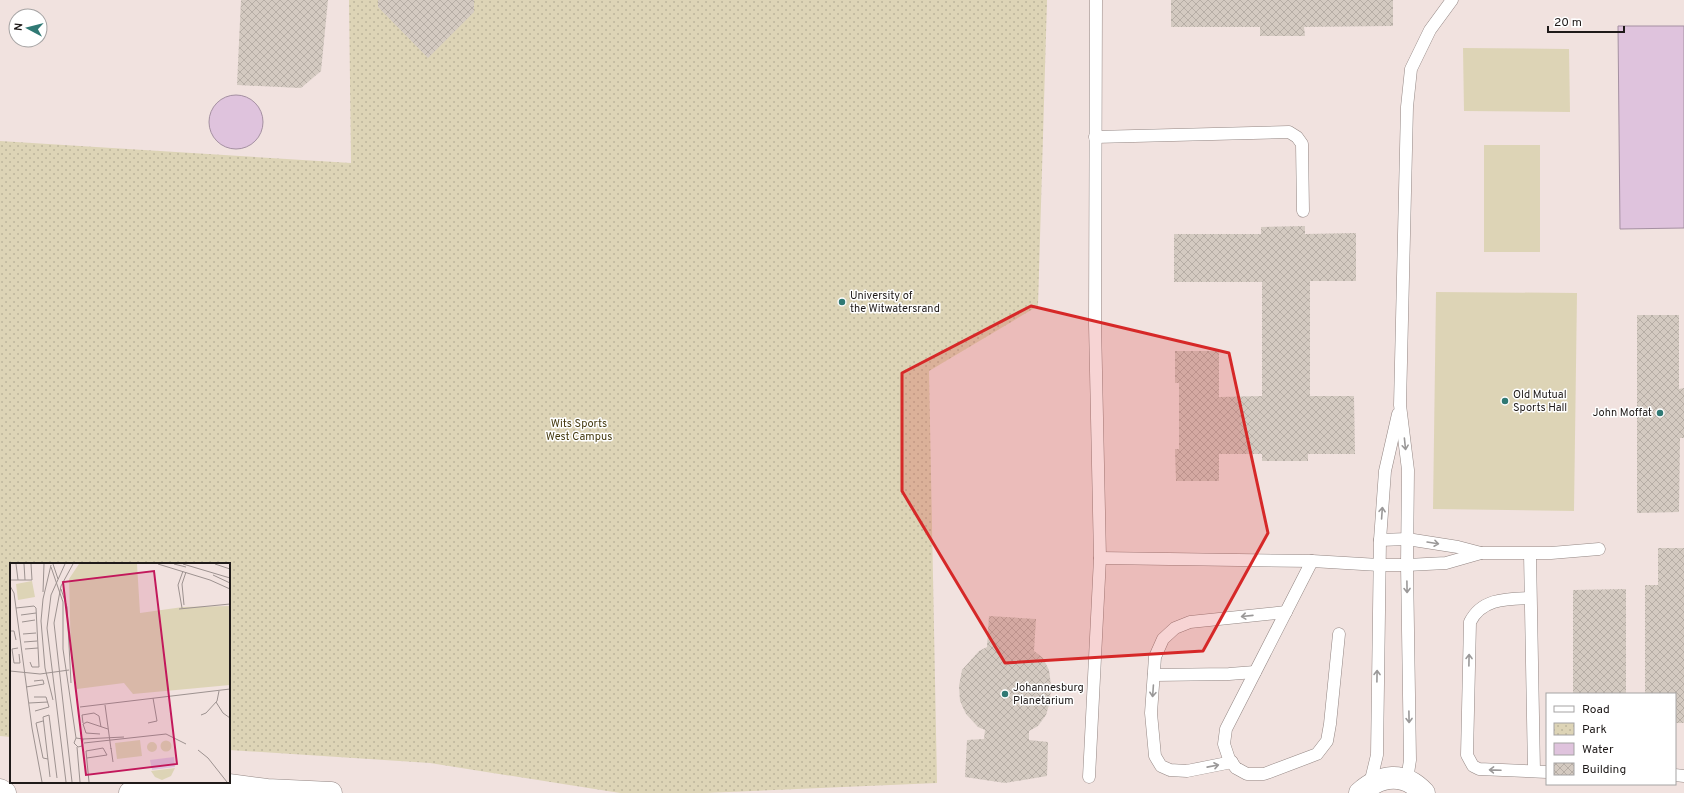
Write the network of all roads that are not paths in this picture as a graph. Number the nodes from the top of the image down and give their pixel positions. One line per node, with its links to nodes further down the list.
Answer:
1 (1096, 0): 3 (lane)
2 (1452, 0): 5 (lane)
3 (1095, 137): 4 (lane); 11 (lane)
4 (1303, 211)
5 (1400, 405): 6 (lane, one-way to 6); 7 (lane, one-way to 5)
6 (1407, 539): 7 (lane); 9 (lane, one-way to 9); 14 (lane)
7 (1380, 540): 13 (lane)
8 (1599, 549): 10 (lane)
9 (1481, 554): 10 (lane); 14 (lane)
10 (1530, 554): 15 (lane)
11 (1100, 558): 12 (lane); 23 (lane)
12 (1312, 561): 13 (lane); 16 (lane)
13 (1379, 565): 14 (lane); 25 (lane, one-way to 13)
14 (1407, 565): 24 (lane, one-way to 24)
15 (1530, 598): 21 (lane); 21 (lane, one-way to 15)
16 (1286, 612): 18 (lane); 19 (lane, one-way to 19)
17 (1339, 634): 20 (lane)
18 (1255, 672): 19 (lane); 20 (lane)
19 (1154, 675): 20 (lane, one-way to 20)
20 (1232, 762)
21 (1534, 771): 22 (lane)
22 (1546, 772)
23 (1089, 777)
24 (1415, 787): 25 (main road)
25 (1365, 789)
26 (0, 790): 27 (main road)
27 (5, 793)
28 (130, 793): 29 (main road)
29 (331, 793)

